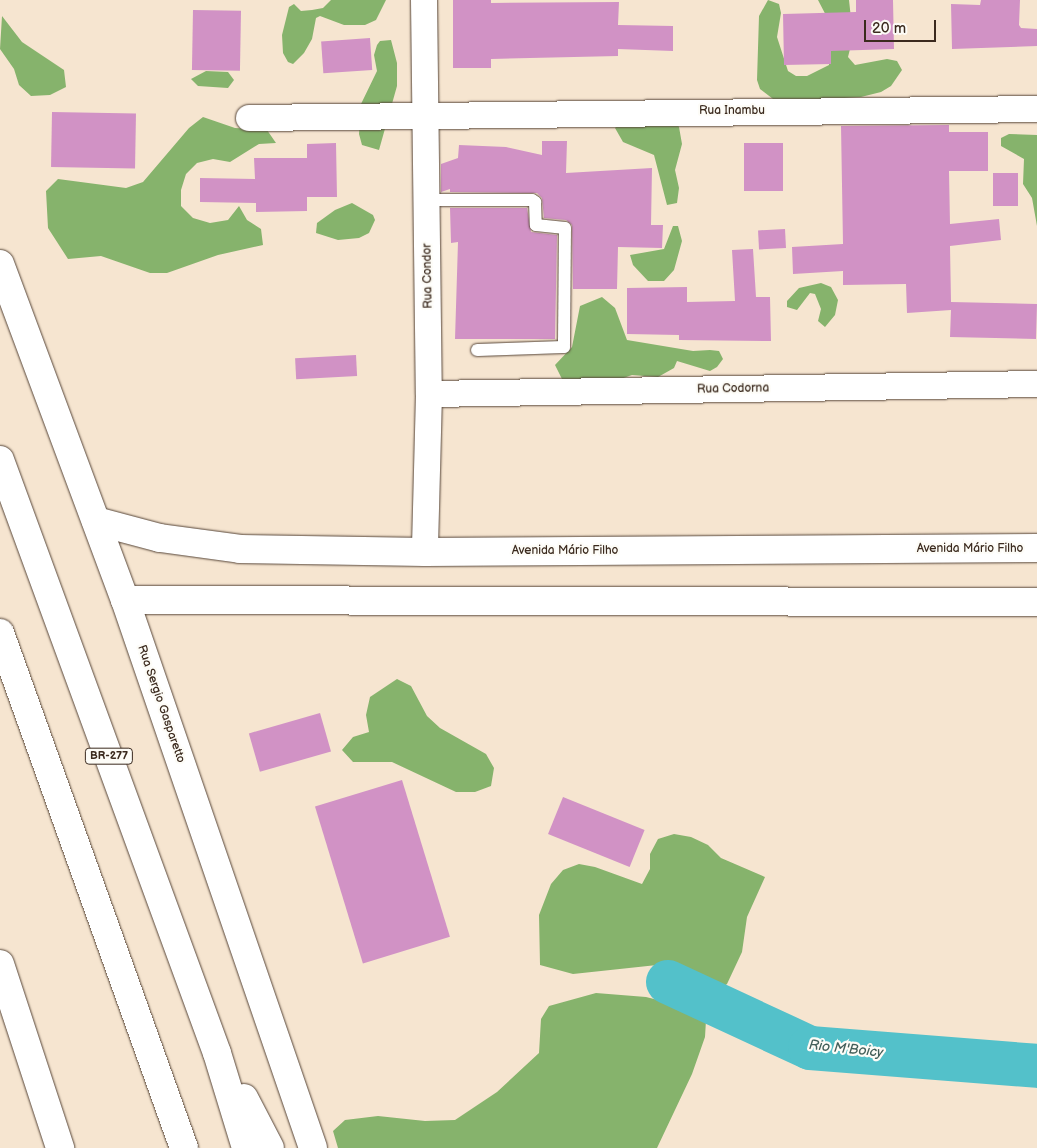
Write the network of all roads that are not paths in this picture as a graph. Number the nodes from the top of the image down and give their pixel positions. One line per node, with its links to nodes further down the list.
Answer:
1 (424, 0): 3 (street, Rua Condor)
2 (1037, 109): 3 (street, Rua Inambu)
3 (426, 114): 4 (street, Rua Inambu); 5 (street, Rua Condor)
4 (249, 118)
5 (427, 200): 7 (lane); 9 (street, Rua Condor)
6 (0, 264): 11 (main road, Rua Sergio Gasparetto)
7 (477, 350)
8 (1037, 384): 9 (street, Rua Codorna)
9 (429, 394): 13 (street, Rua Condor)
10 (0, 460): 18 (main road, BR-277)
11 (96, 521): 13 (main road, Avenida Mário Filho); 14 (main road, Rua Sergio Gasparetto)
12 (1037, 548): 13 (main road, Avenida Mário Filho)
13 (425, 552)
14 (125, 600): 15 (main road); 23 (main road, Rua Sergio Gasparetto)
15 (1037, 602)
16 (0, 633): 20 (main road)
17 (0, 964): 19 (main road)
18 (217, 1053): 21 (main road, BR-277); 22 (main road)
19 (60, 1148)
20 (184, 1148)
21 (246, 1148)
22 (270, 1148)
23 (313, 1148)

